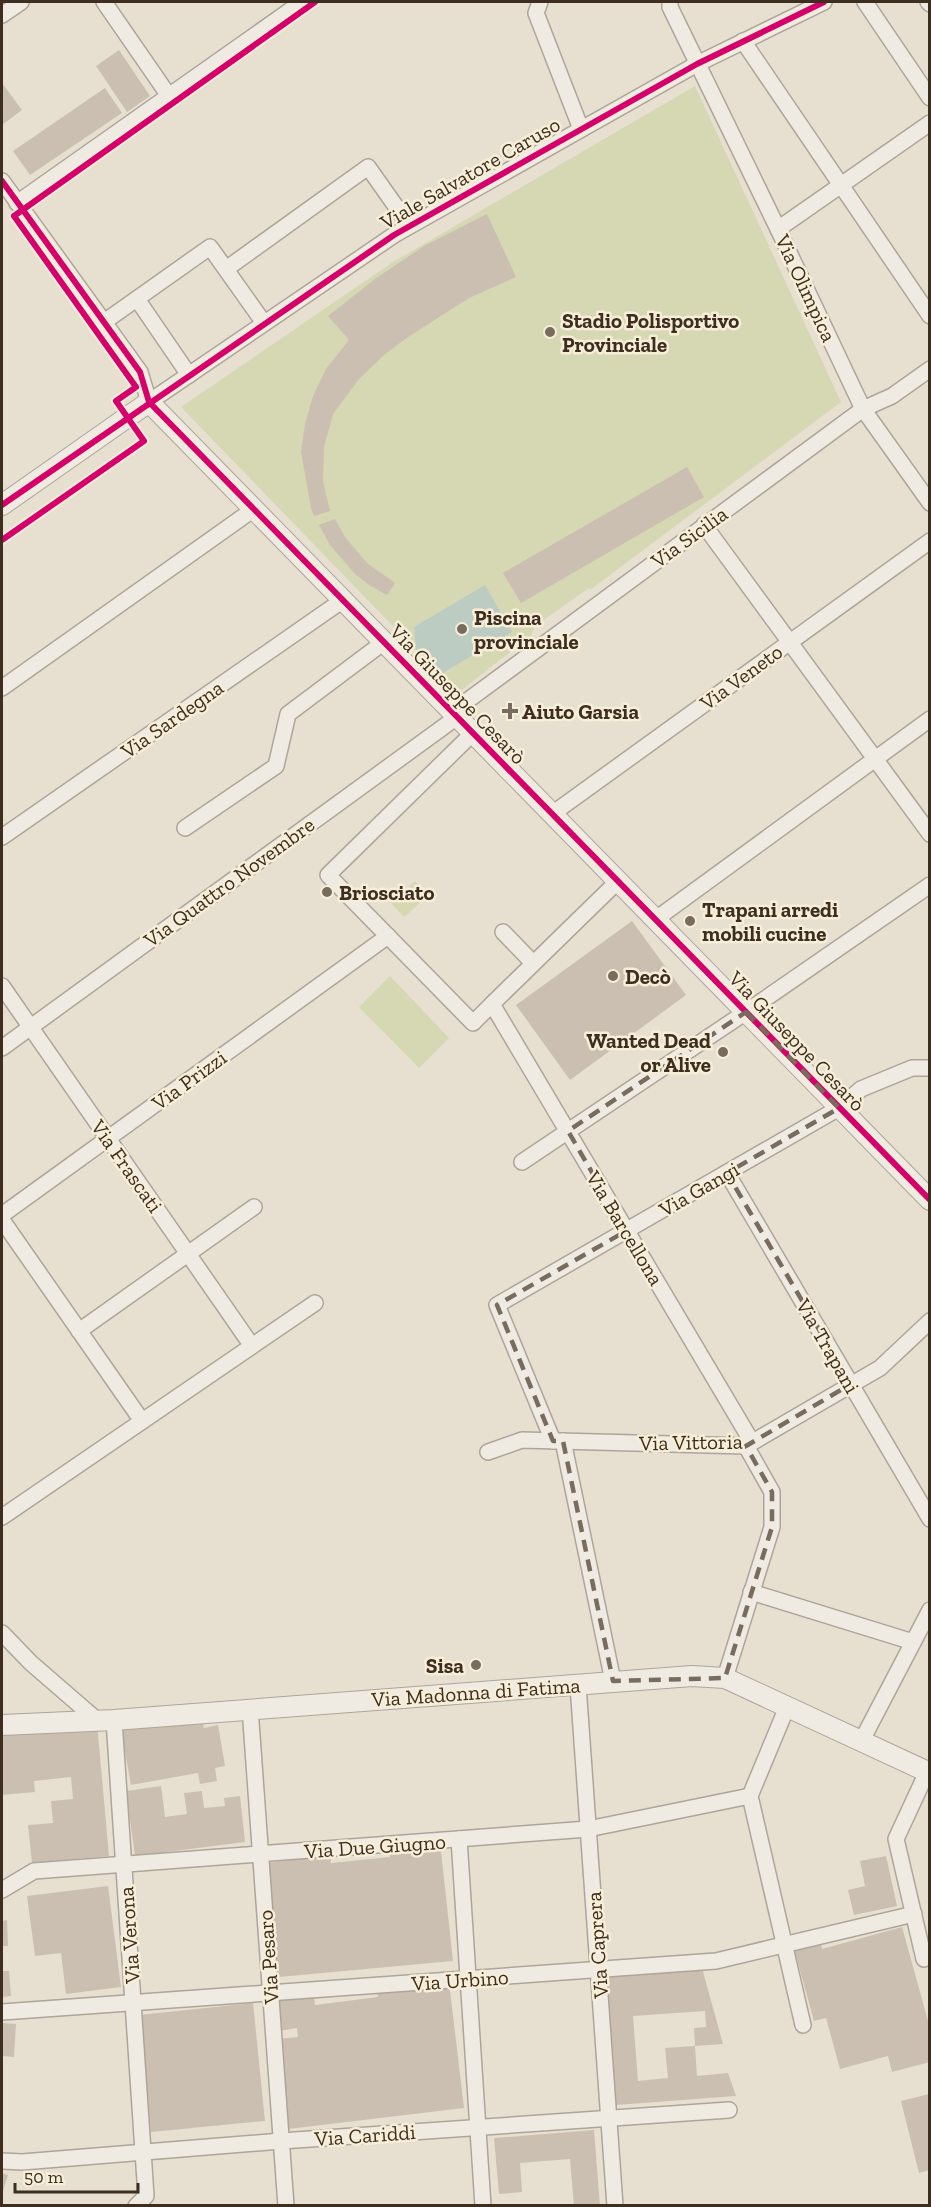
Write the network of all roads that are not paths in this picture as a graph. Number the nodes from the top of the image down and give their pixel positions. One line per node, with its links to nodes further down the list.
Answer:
1 (21, 2): 8 (street)
2 (104, 2): 11 (street)
3 (302, 2): 11 (street)
4 (540, 2): 14 (street)
5 (670, 2): 10 (street, Via Olimpica)
6 (824, 2): 9 (street, Viale Salvatore Caruso)
7 (865, 2): 12 (street)
8 (2, 15)
9 (743, 41): 10 (street, Viale Salvatore Caruso); 16 (street)
10 (697, 64): 14 (street, Viale Salvatore Caruso); 19 (street, Via Olimpica)
11 (169, 96): 17 (street)
12 (930, 98)
13 (930, 123): 16 (street)
14 (581, 129): 18 (street, Viale Salvatore Caruso)
15 (2, 181): 17 (street, Via Giuseppe Cesarò)
16 (841, 185): 19 (street); 22 (street)
17 (17, 203): 23 (street, Via Giuseppe Cesarò)
18 (409, 225): 20 (street); 24 (street, Viale Salvatore Caruso)
19 (778, 229): 28 (street, Via Olimpica)
20 (226, 269): 21 (street); 24 (street)
21 (137, 299): 23 (street); 26 (street)
22 (930, 316)
23 (104, 322): 27 (street, Via Giuseppe Cesarò)
24 (264, 323): 26 (street, Viale Salvatore Caruso)
25 (930, 369): 28 (street, Via Sicilia)
26 (189, 375): 27 (street, Viale Salvatore Caruso)
27 (149, 402): 30 (street); 31 (street, Via Giuseppe Cesarò)
28 (863, 409): 29 (street, Via Olimpica); 32 (street, Via Sicilia)
29 (930, 503)
30 (2, 505)
31 (254, 509): 34 (street, Via Giuseppe Cesarò); 37 (street)
32 (704, 525): 36 (street); 38 (street, Via Sicilia)
33 (930, 541): 36 (street, Via Veneto)
34 (343, 600): 35 (street, Via Giuseppe Cesarò); 45 (street, Via Sardegna)
35 (384, 642): 38 (street, Via Giuseppe Cesarò); 43 (street)
36 (790, 642): 41 (street); 42 (street, Via Veneto)
37 (2, 688)
38 (455, 714): 40 (street, Via Giuseppe Cesarò); 55 (street, Via Quattro Novembre)
39 (930, 719): 41 (street)
40 (473, 733): 42 (street, Via Giuseppe Cesarò); 50 (street)
41 (875, 759): 44 (street); 48 (street)
42 (552, 814): 46 (street, Via Giuseppe Cesarò)
43 (184, 828)
44 (930, 834)
45 (2, 837)
46 (618, 881): 48 (street, Via Giuseppe Cesarò); 51 (street)
47 (930, 885): 54 (street)
48 (656, 919): 54 (street, Via Giuseppe Cesarò)
49 (503, 932): 51 (street)
50 (382, 940): 53 (street); 60 (street, Via Prizzi)
51 (533, 963): 53 (street)
52 (2, 986): 55 (street, Via Frascati)
53 (495, 1009): 59 (street, Via Barcellona)
54 (746, 1012): 58 (street, Via Giuseppe Cesarò); 59 (street)
55 (30, 1027): 56 (street, Via Quattro Novembre); 60 (street, Via Frascati)
56 (2, 1048)
57 (930, 1068): 58 (street, Via Gangi)
58 (839, 1108): 62 (street, Via Gangi); 63 (street, Via Giuseppe Cesarò)
59 (568, 1131): 61 (street); 67 (street, Via Barcellona)
60 (108, 1138): 65 (street, Via Prizzi); 68 (street, Via Frascati)
61 (522, 1162)
62 (727, 1173): 67 (street, Via Gangi); 73 (street, Via Trapani)
63 (930, 1200)
64 (254, 1207): 68 (street)
65 (2, 1215)
66 (2, 1220): 71 (street)
67 (626, 1231): 75 (street, Via Gangi); 76 (street, Via Barcellona)
68 (188, 1254): 71 (street); 72 (street, Via Frascati)
69 (315, 1303): 72 (street)
70 (930, 1321): 73 (street, Via Vittoria)
71 (79, 1331): 74 (street)
72 (252, 1346): 74 (street)
73 (851, 1384): 76 (street, Via Vittoria); 79 (street, Via Trapani)
74 (142, 1421): 78 (street)
75 (558, 1441): 76 (street, Via Vittoria); 77 (street, Via Vittoria); 85 (street)
76 (749, 1444): 80 (street, Via Barcellona)
77 (488, 1452)
78 (2, 1517)
79 (930, 1519)
80 (751, 1592): 83 (street); 84 (street, Via Barcellona)
81 (930, 1610): 83 (street)
82 (2, 1634): 89 (street)
83 (913, 1642): 91 (street)
84 (725, 1678): 85 (street, Via Madonna di Fatima); 87 (street, Via Madonna di Fatima)
85 (614, 1681): 86 (street, Via Madonna di Fatima)
86 (578, 1684): 88 (street, Via Madonna di Fatima); 94 (street, Via Caprera)
87 (787, 1707): 91 (street, Via Madonna di Fatima); 93 (street)
88 (250, 1708): 89 (street, Via Madonna di Fatima); 96 (street, Via Pesaro)
89 (106, 1720): 90 (street, Via Madonna di Fatima); 97 (street, Via Verona)
90 (2, 1725)
91 (861, 1742): 92 (street, Via Madonna di Fatima)
92 (928, 1772): 99 (street)
93 (750, 1796): 94 (street, Via Due Giugno); 100 (street)
94 (588, 1829): 95 (street, Via Due Giugno); 102 (street, Via Caprera)
95 (459, 1839): 96 (street, Via Due Giugno); 103 (street)
96 (260, 1854): 97 (street, Via Due Giugno); 104 (street, Via Pesaro)
97 (124, 1864): 98 (street, Via Due Giugno); 105 (street, Via Verona)
98 (2, 1890)
99 (914, 1914): 100 (street, Via Urbino); 101 (street)
100 (785, 1945): 102 (street, Via Urbino); 107 (street)
101 (924, 1959)
102 (599, 1970): 103 (street, Via Urbino); 109 (street, Via Caprera)
103 (468, 1980): 104 (street, Via Urbino); 110 (street)
104 (270, 1994): 105 (street, Via Urbino); 111 (street, Via Pesaro)
105 (133, 2004): 106 (street, Via Urbino); 112 (street, Via Verona)
106 (2, 2012)
107 (803, 2025)
108 (729, 2110): 109 (street, Via Cariddi)
109 (609, 2118): 110 (street, Via Cariddi); 117 (street, Via Caprera)
110 (478, 2127): 111 (street, Via Cariddi); 116 (street)
111 (281, 2140): 112 (street, Via Cariddi); 115 (street, Via Pesaro)
112 (143, 2151): 113 (street, Via Cariddi); 114 (street, Via Verona)
113 (2, 2162)
114 (136, 2205)
115 (286, 2205)
116 (483, 2205)
117 (615, 2205)

